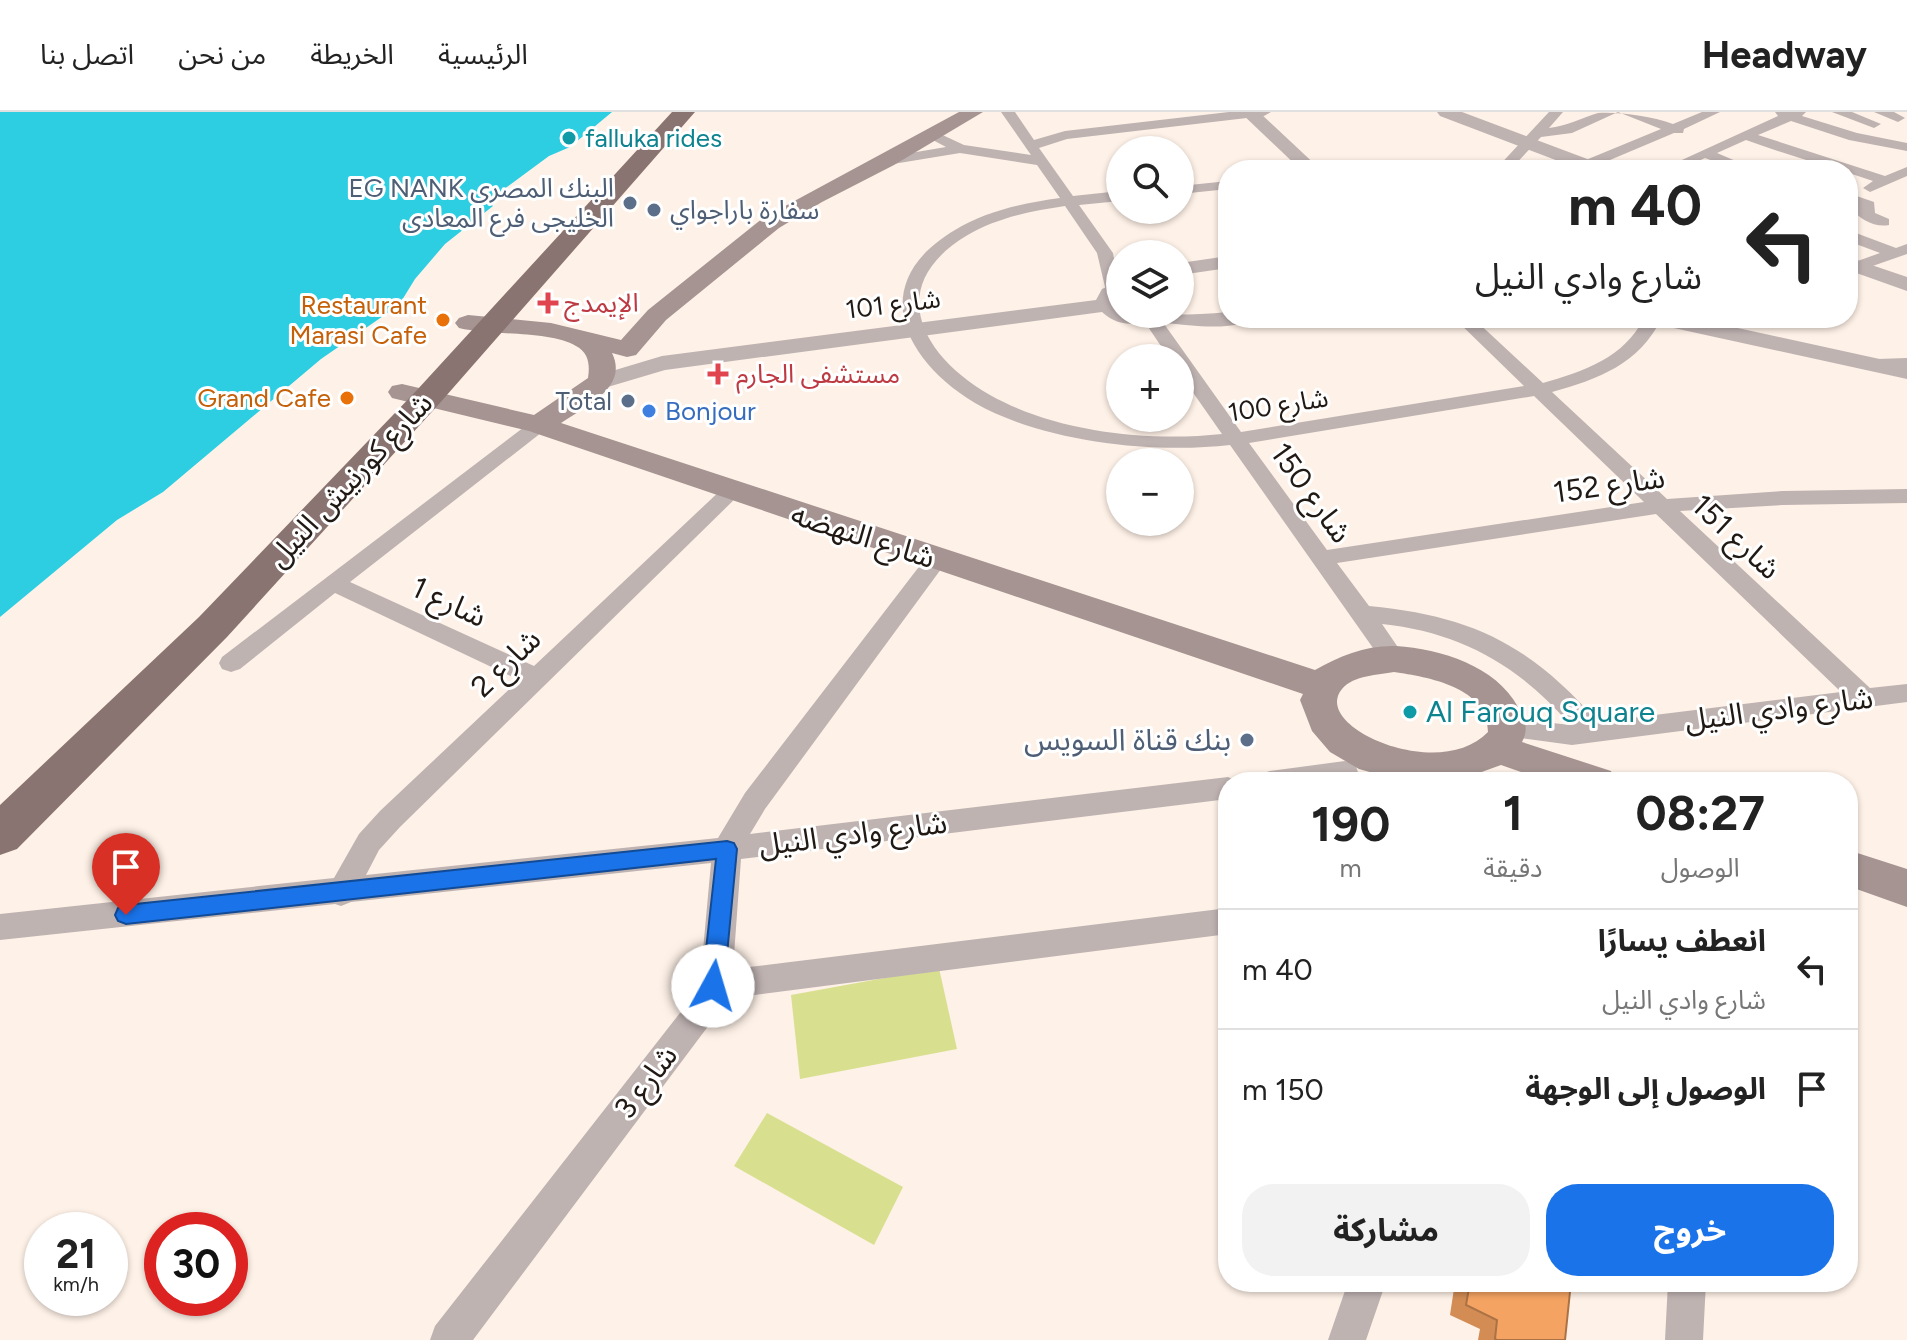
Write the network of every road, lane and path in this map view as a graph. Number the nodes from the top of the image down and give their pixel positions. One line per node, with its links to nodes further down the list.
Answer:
1 (667, 112): 60 (highway, شارع كورنيش النيل)
2 (684, 112): 60 (highway, شارع كورنيش النيل)
3 (973, 112): 17 (main road)
4 (1446, 112): 19 (street)
5 (1556, 112): 19 (street)
6 (1612, 112): 19 (street)
7 (1625, 112): 15 (street)
8 (1713, 112): 15 (street)
9 (1839, 112): 13 (street)
10 (1255, 113): 16 (street); 29 (street)
11 (1010, 115): 16 (street); 22 (street)
12 (1784, 116): 18 (street); 20 (street); 20 (street)
13 (1878, 118): 14 (street)
14 (1898, 118)
15 (1673, 129): 21 (street); 32 (street)
16 (1077, 134): 22 (street)
17 (934, 135): 24 (street); 38 (main road)
18 (1744, 135): 21 (street); 26 (street)
19 (1532, 138): 30 (street); 31 (street)
20 (1843, 141): 23 (street); 25 (street)
21 (1722, 145): 27 (street)
22 (1030, 146): 39 (street)
23 (1907, 147)
24 (960, 149): 38 (street); 39 (street)
25 (1865, 152)
26 (1795, 153): 28 (street); 36 (street)
27 (1697, 156): 33 (street); 34 (street); 35 (street)
28 (1816, 159): 37 (street)
29 (1302, 160)
30 (1511, 160)
31 (1577, 160)
32 (1609, 160)
33 (1688, 160)
34 (1704, 160)
35 (1712, 160)
36 (1776, 160)
37 (1819, 160)
38 (887, 161): 59 (main road)
39 (1040, 161): 48 (street)
40 (1858, 172): 42 (street)
41 (1906, 173): 42 (street)
42 (1886, 181): 45 (street)
43 (1218, 186): 44 (street)
44 (1194, 189)
45 (1858, 190)
46 (1106, 197): 48 (street, شارع 100)
47 (1858, 198): 49 (street)
48 (1068, 201): 51 (street); 67 (street, شارع 100)
49 (1884, 222)
50 (1858, 238): 52 (street)
51 (1106, 249)
52 (1901, 251): 54 (street)
53 (1218, 263): 56 (street)
54 (1858, 263)
55 (1858, 266): 57 (street)
56 (1194, 267)
57 (1907, 284)
58 (1106, 296): 67 (street, شارع 101)
59 (657, 315): 66 (main road); 68 (main road)
60 (485, 319): 66 (main road); 76 (highway, شارع كورنيش النيل)
61 (1218, 320): 62 (street)
62 (1194, 321)
63 (1473, 328): 75 (street, شارع 151)
64 (1649, 328): 75 (street, شارع 100)
65 (1706, 328): 71 (street)
66 (562, 330): 68 (main road); 74 (main road)
67 (914, 331): 69 (street, شارع 101); 78 (street, شارع 100)
68 (627, 349): 69 (street, شارع 101)
69 (686, 360): 74 (street, شارع 101)
70 (1907, 364): 71 (street)
71 (1880, 366): 72 (street)
72 (1907, 374)
73 (1194, 381): 78 (street, شارع 150)
74 (601, 382): 77 (main road)
75 (1538, 390): 78 (street, شارع 100); 81 (street, شارع 151)
76 (415, 394): 77 (main road, شارع النهضه); 98 (highway, شارع كورنيش النيل); 99 (highway, شارع كورنيش النيل)
77 (539, 425): 79 (main road, شارع النهضه); 84 (street)
78 (1234, 438): 82 (street, شارع 150)
79 (731, 492): 83 (main road, شارع النهضه); 88 (street, شارع 2)
80 (1907, 496): 81 (street, شارع 152)
81 (1661, 506): 82 (street, شارع 152); 91 (street, شارع 151)
82 (1321, 558): 85 (street, شارع 150)
83 (936, 560): 89 (main road, شارع النهضه); 100 (street, شارع 3)
84 (335, 584): 87 (street); 88 (street, شارع 1)
85 (1362, 614): 86 (street, شارع 150); 92 (street)
86 (1394, 659): 89 (main road); 94 (main road)
87 (231, 663)
88 (536, 678): 103 (street, شارع 2)
89 (1323, 687): 93 (main road)
90 (1907, 693): 91 (street, شارع وادي النيل)
91 (1865, 699): 92 (street, شارع وادي النيل)
92 (1592, 733): 94 (street, شارع وادي النيل)
93 (1333, 735): 94 (main road); 95 (street)
94 (1502, 738): 96 (main road)
95 (1346, 772)
96 (1575, 772)
97 (1218, 789): 100 (street, شارع وادي النيل)
98 (0, 793)
99 (0, 835)
100 (727, 849): 103 (street, شارع وادي النيل); 106 (street, شارع 3)
101 (1858, 871): 102 (main road)
102 (1907, 888)
103 (341, 893): 105 (street, شارع وادي النيل)
104 (1218, 922): 106 (street)
105 (0, 927)
106 (713, 986): 109 (street, شارع 3)
107 (1364, 1292): 110 (street)
108 (1686, 1292): 111 (street)
109 (449, 1340)
110 (1347, 1340)
111 (1684, 1340)

